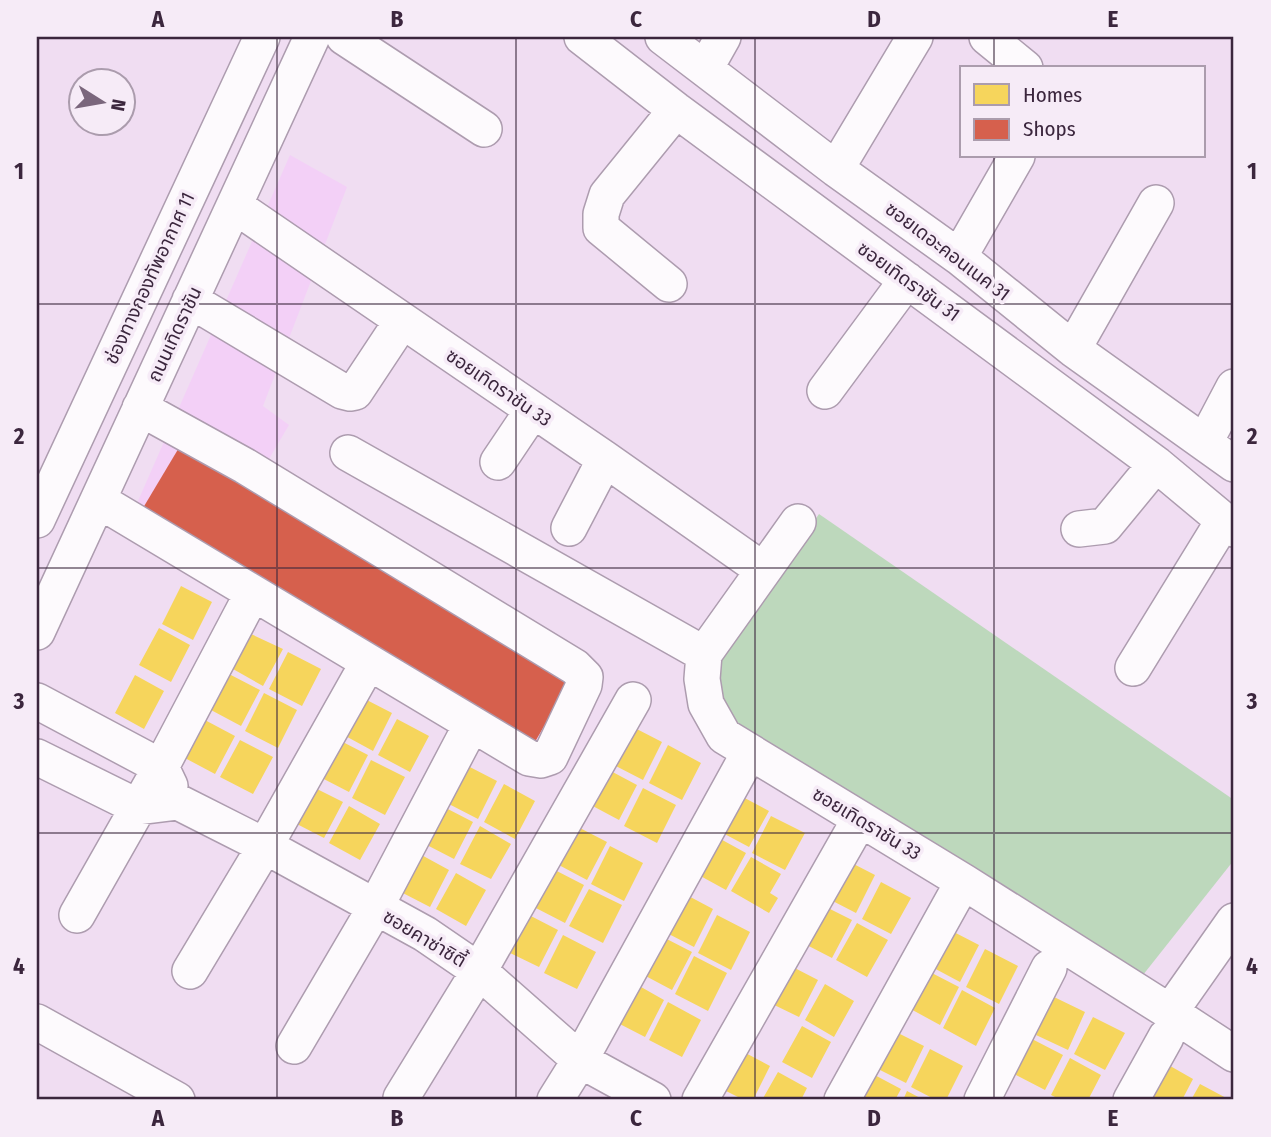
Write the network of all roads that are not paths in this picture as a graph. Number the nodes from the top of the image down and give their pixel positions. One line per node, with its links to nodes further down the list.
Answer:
1 (262, 37): 32 (street, ช่องทางกองทัพอากาศ 11)
2 (312, 37): 14 (street, ถนนเทิดราชัน)
3 (344, 37): 10 (street)
4 (582, 37): 9 (street, ซอยเทิดราชัน 31)
5 (663, 37): 8 (street, ซอยเดอะคอนเนค 31)
6 (723, 37): 8 (street)
7 (915, 37): 12 (street)
8 (705, 69): 12 (street, ซอยเดอะคอนเนค 31)
9 (676, 110): 16 (street, ซอยเทิดราชัน 31); 17 (street)
10 (484, 130)
11 (1016, 158): 15 (street)
12 (836, 169): 15 (street, ซอยเดอะคอนเนค 31)
13 (1156, 203): 20 (street)
14 (234, 206): 18 (street, ถนนเทิดราชัน); 19 (street, ซอยเทิดราชัน 33)
15 (959, 257): 20 (street, ซอยเดอะคอนเนค 31)
16 (907, 280): 22 (street); 29 (street, ซอยเทิดราชัน 31)
17 (668, 284)
18 (190, 300): 19 (street); 23 (street, ถนนเทิดราชัน)
19 (402, 321): 24 (street, ซอยเทิดราชัน 33)
20 (1073, 349): 25 (street, ซอยเดอะคอนเนค 31)
21 (1234, 387): 25 (street)
22 (825, 391)
23 (140, 408): 31 (street, ถนนเทิดราชัน); 31 (street)
24 (533, 410): 27 (street, ซอยเทิดราชัน 33); 28 (street)
25 (1205, 442): 30 (street, ซอยเดอะคอนเนค 31)
26 (348, 453): 40 (street)
27 (605, 459): 35 (street); 37 (street, ซอยเทิดราชัน 33)
28 (498, 462)
29 (1156, 464): 34 (street, ซอยเทิดราชัน 31); 36 (street)
30 (1234, 464)
31 (98, 500): 39 (street, ถนนเทิดราชัน)
32 (37, 520)
33 (798, 522): 37 (street)
34 (1229, 524): 41 (street)
35 (569, 528)
36 (1079, 529)
37 (763, 570): 40 (street)
38 (249, 600): 48 (street)
39 (37, 632)
40 (704, 654): 61 (street, ซอยเทิดราชัน 33)
41 (1133, 668)
42 (359, 679): 52 (street)
43 (633, 700): 59 (street)
44 (37, 701): 48 (street)
45 (466, 735): 54 (street)
46 (37, 757): 50 (street)
47 (741, 766): 64 (street)
48 (161, 767): 49 (street); 50 (street)
49 (178, 802): 50 (street); 52 (street, ซอยคาซ่าซิตี้)
50 (138, 807): 55 (street)
51 (852, 834): 69 (street)
52 (265, 846): 54 (street, ซอยคาซ่าซิตี้); 58 (street)
53 (954, 898): 70 (street)
54 (375, 908): 59 (street, ซอยคาซ่าซิตี้); 62 (street)
55 (78, 915)
56 (1234, 921): 61 (street)
57 (1049, 968): 71 (street)
58 (190, 971)
59 (479, 971): 64 (street, ซอยคาซ่าซิตี้); 65 (street)
60 (37, 1022): 66 (street)
61 (1168, 1024): 63 (street, ซอยเทิดราชัน 33); 72 (street)
62 (294, 1046)
63 (1234, 1054)
64 (580, 1060): 67 (street); 68 (street, ซอยคาซ่าซิตี้)
65 (401, 1097)
66 (177, 1100)
67 (555, 1100)
68 (653, 1100)
69 (700, 1100)
70 (842, 1100)
71 (982, 1100)
72 (1131, 1100)

